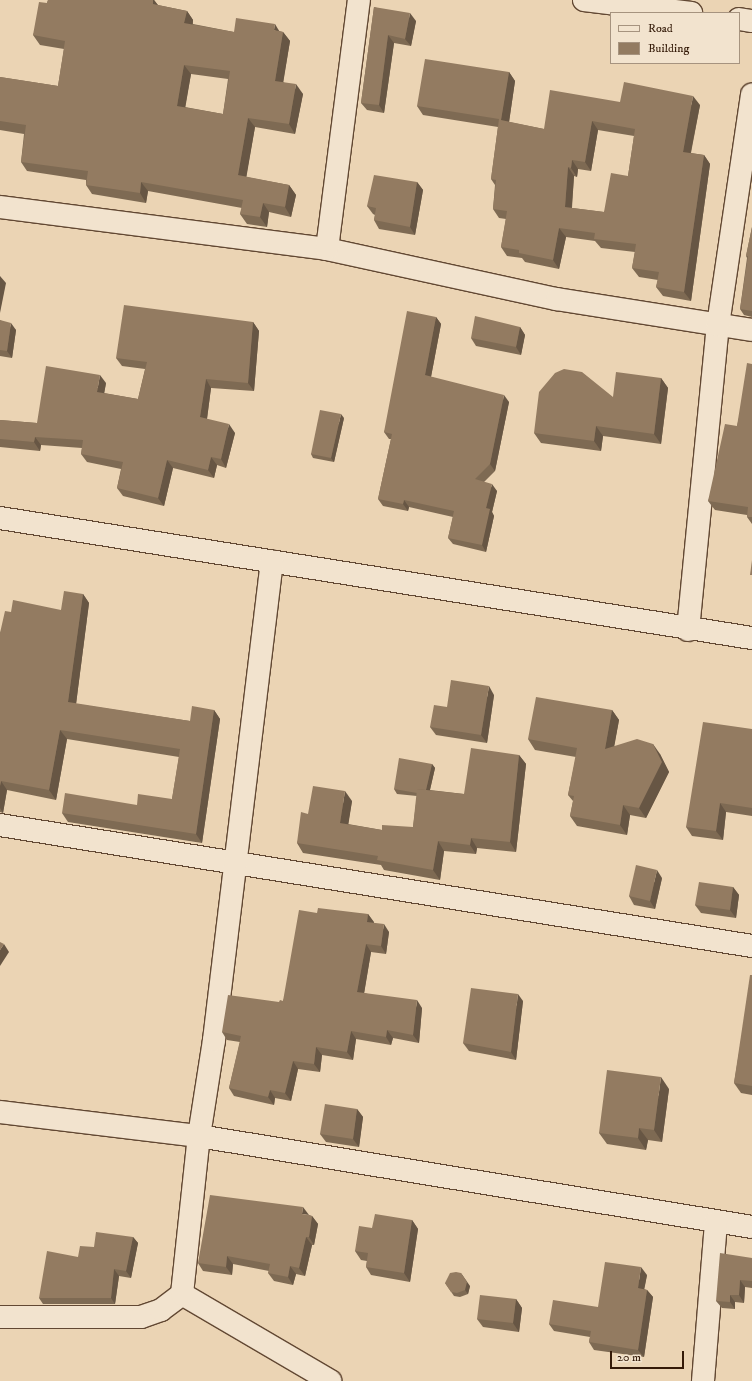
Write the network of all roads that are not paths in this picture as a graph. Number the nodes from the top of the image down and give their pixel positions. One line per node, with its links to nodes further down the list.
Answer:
1 (359, 0): 9 (street)
2 (584, 0): 3 (street)
3 (618, 2): 4 (street)
4 (685, 12)
5 (740, 19): 6 (street)
6 (752, 21)
7 (752, 94): 10 (street)
8 (0, 207): 9 (street)
9 (327, 249): 10 (street)
10 (718, 325): 11 (street); 14 (street)
11 (752, 330)
12 (0, 518): 13 (street)
13 (272, 562): 14 (street); 17 (street)
14 (688, 630): 15 (street)
15 (752, 638)
16 (0, 824): 17 (street)
17 (235, 862): 18 (street); 20 (street)
18 (752, 946)
19 (0, 1112): 20 (street)
20 (199, 1136): 21 (street); 23 (street)
21 (716, 1223): 22 (street); 26 (street)
22 (752, 1227)
23 (182, 1294): 24 (street); 25 (street)
24 (0, 1317)
25 (330, 1381)
26 (703, 1381)

